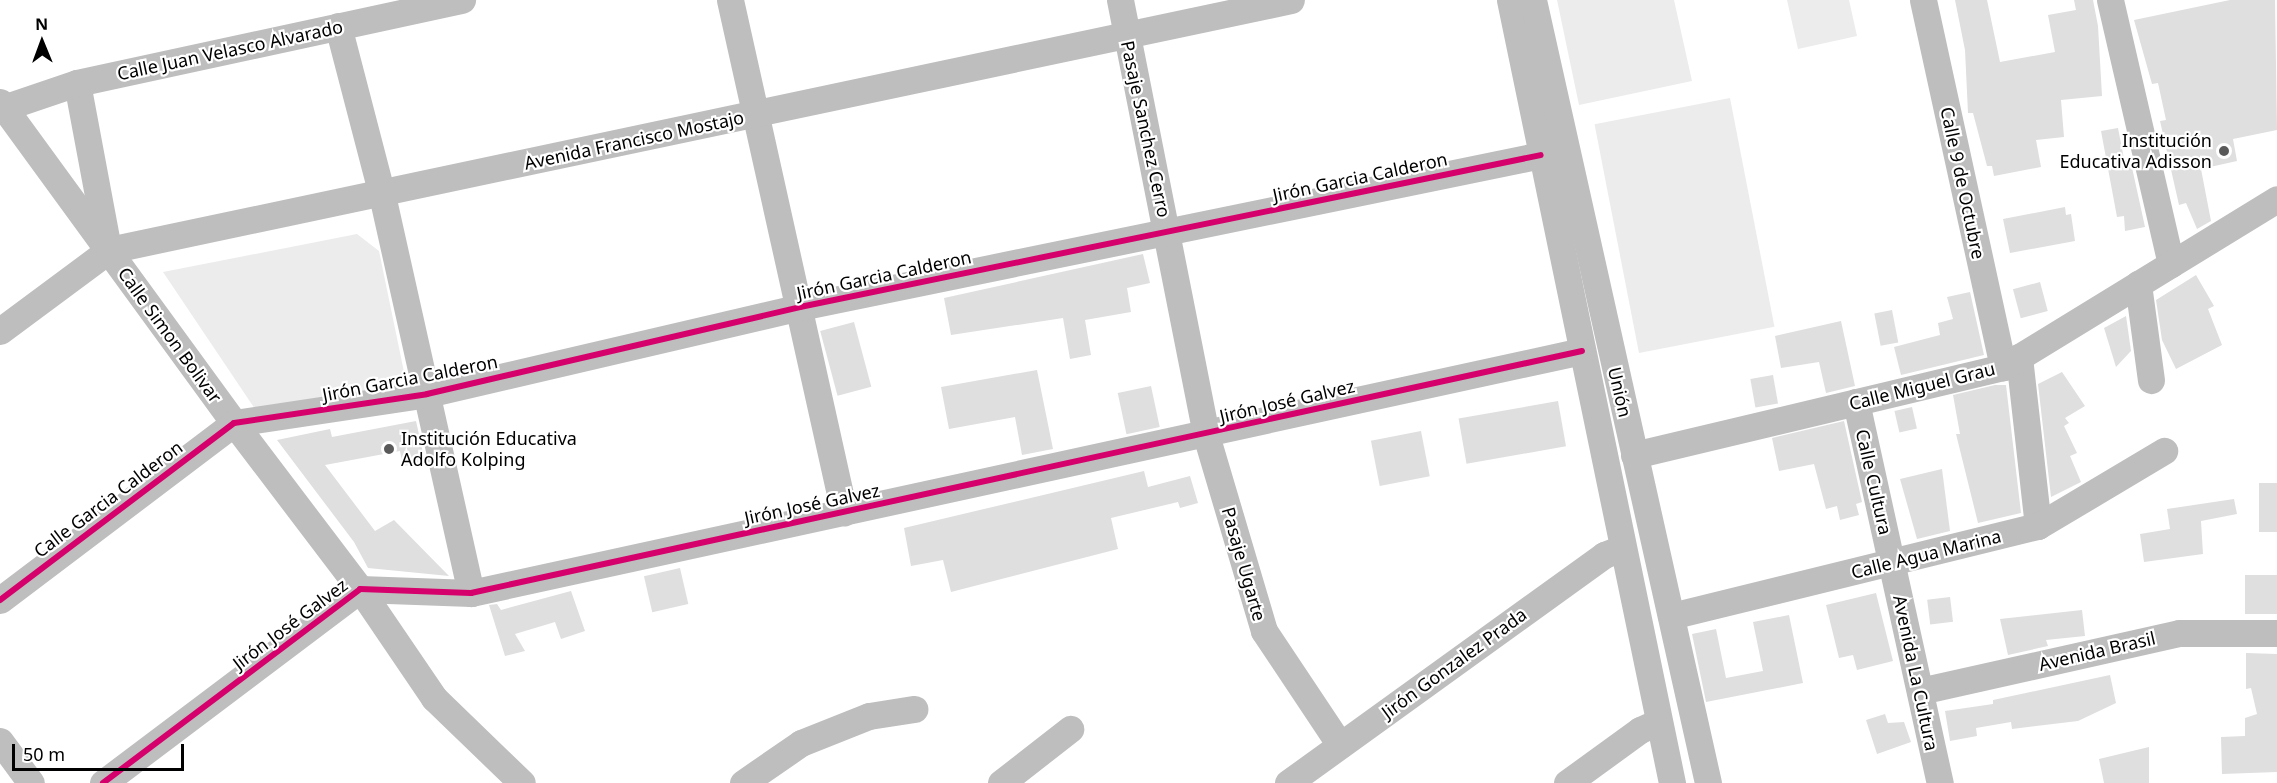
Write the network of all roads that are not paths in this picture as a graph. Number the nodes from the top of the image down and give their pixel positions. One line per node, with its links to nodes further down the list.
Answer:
1 (462, 0): 10 (street, Calle Juan Velasco Alvarado)
2 (730, 0): 14 (street)
3 (1120, 0): 11 (street, Pasaje Sanchez Cerro)
4 (1291, 0): 9 (street, Avenida Francisco Mostajo)
5 (1510, 0): 15 (street, Unión)
6 (1533, 0): 32 (street, Unión)
7 (1923, 0): 25 (street, Calle 9 de Octubre)
8 (2110, 0): 20 (street)
9 (1192, 10): 11 (street, Avenida Francisco Mostajo)
10 (338, 26): 12 (street, Calle Juan Velasco Alvarado); 16 (street)
11 (1127, 35): 14 (street, Avenida Francisco Mostajo); 18 (street, Pasaje Sanchez Cerro)
12 (77, 83): 13 (street, Calle Juan Velasco Alvarado); 19 (street)
13 (1, 105): 19 (street, Calle Simon Bolivar)
14 (758, 113): 16 (street, Avenida Francisco Mostajo); 22 (street)
15 (1541, 156): 18 (street, Jirón Garcia Calderon); 24 (street, Unión)
16 (382, 195): 19 (street, Avenida Francisco Mostajo); 27 (street)
17 (2277, 199): 20 (street, Calle Miguel Grau)
18 (1167, 232): 22 (street, Jirón Garcia Calderon); 30 (street, Pasaje Sanchez Cerro)
19 (109, 250): 23 (street, Avenida Francisco Mostajo); 29 (street, Calle Simon Bolivar)
20 (2171, 264): 21 (street, Calle Miguel Grau)
21 (2138, 285): 25 (street, Calle Miguel Grau); 26 (street)
22 (800, 307): 27 (street, Jirón Garcia Calderon); 33 (street)
23 (0, 331)
24 (1582, 351): 30 (street, Jirón José Galvez); 35 (street, Unión)
25 (2011, 362): 28 (street, Calle Miguel Grau); 34 (street, Calle 9 de Octubre)
26 (2151, 380)
27 (427, 394): 29 (street, Jirón Garcia Calderon); 38 (street)
28 (1856, 402): 32 (street, Calle Miguel Grau); 36 (street, Calle Cultura)
29 (234, 423): 37 (street, Calle Simon Bolivar); 39 (street, Calle Garcia Calderon)
30 (1206, 435): 33 (street, Jirón José Galvez); 47 (street, Pasaje Ugarte)
31 (2164, 451): 34 (street, Calle Agua Marina)
32 (1634, 455): 40 (street, Unión)
33 (844, 512): 38 (street, Jirón José Galvez)
34 (2038, 526): 36 (street, Calle Agua Marina)
35 (1623, 548): 44 (street, Unión); 47 (street, Jirón Gonzalez Prada)
36 (1892, 562): 40 (street, Calle Agua Marina); 42 (street, Avenida La Cultura)
37 (360, 589): 38 (street, Jirón José Galvez); 51 (street, Jirón José Galvez); 52 (street, Calle Simon Bolivar)
38 (471, 593)
39 (0, 600)
40 (1671, 616): 56 (street, Unión)
41 (2277, 633): 42 (street, Avenida Brasil)
42 (1920, 691): 57 (street, Avenida La Cultura)
43 (914, 709): 53 (street)
44 (1658, 722): 54 (street); 55 (street, Unión)
45 (1070, 729): 48 (street)
46 (0, 741): 50 (street)
47 (1340, 745): 49 (street, Jirón Gonzalez Prada)
48 (1015, 779)
49 (1292, 782)
50 (32, 783)
51 (103, 783)
52 (522, 783)
53 (743, 783)
54 (1567, 783)
55 (1672, 783)
56 (1708, 783)
57 (1940, 783)

